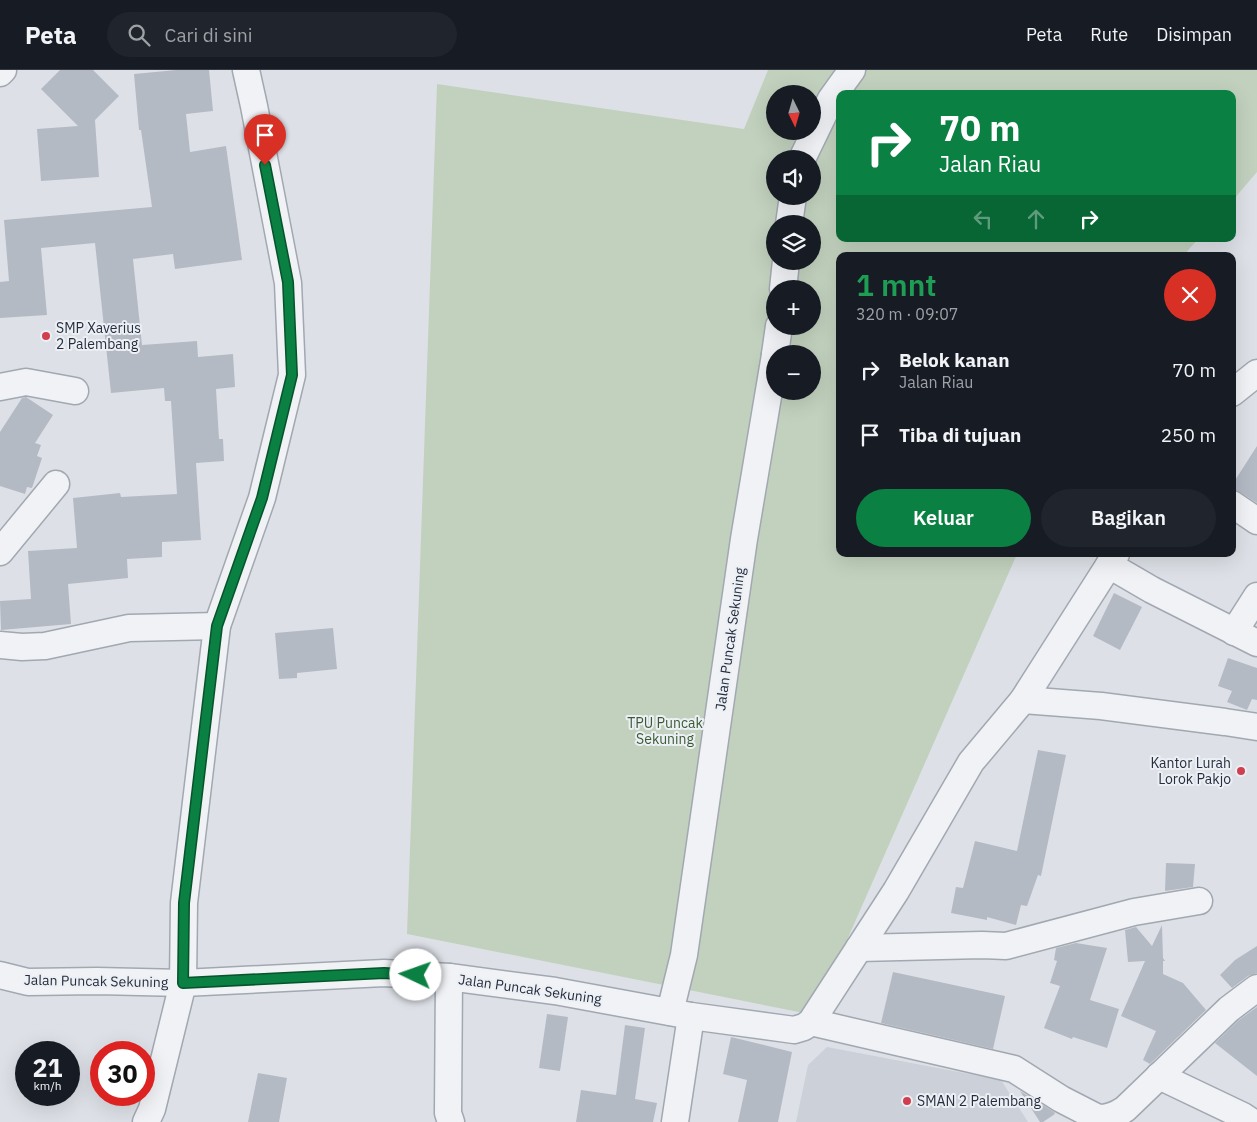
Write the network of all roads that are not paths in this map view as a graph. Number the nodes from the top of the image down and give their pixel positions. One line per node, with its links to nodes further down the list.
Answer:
1 (3, 70): 4 (street)
2 (246, 70): 19 (street)
3 (852, 70): 5 (street)
4 (0, 73)
5 (838, 90)
6 (836, 93): 7 (street)
7 (806, 150)
8 (1257, 373): 10 (street)
9 (0, 387): 11 (street)
10 (1236, 390)
11 (75, 391)
12 (768, 400): 30 (street, Jalan Puncak Sekuning)
13 (56, 484): 16 (street)
14 (1236, 507): 15 (street)
15 (1257, 521)
16 (0, 552)
17 (1112, 560): 20 (street); 22 (street)
18 (1257, 596): 20 (street)
19 (217, 626): 21 (street); 28 (street)
20 (1246, 637)
21 (0, 645)
22 (1023, 700): 23 (street); 25 (street)
23 (1257, 727)
24 (1199, 901): 25 (street)
25 (859, 948): 31 (street)
26 (0, 975): 28 (street, Jalan Puncak Sekuning)
27 (448, 977): 28 (street, Jalan Puncak Sekuning); 30 (street, Jalan Puncak Sekuning); 34 (street)
28 (183, 983): 33 (street)
29 (1257, 988): 32 (street, Jalan Puncak Sekuning)
30 (680, 1014): 31 (street, Jalan Puncak Sekuning); 35 (street, Jalan Puncak Sekuning)
31 (802, 1026): 32 (street, Jalan Puncak Sekuning)
32 (1159, 1076): 36 (street)
33 (146, 1122)
34 (451, 1122)
35 (675, 1122)
36 (1252, 1122)

